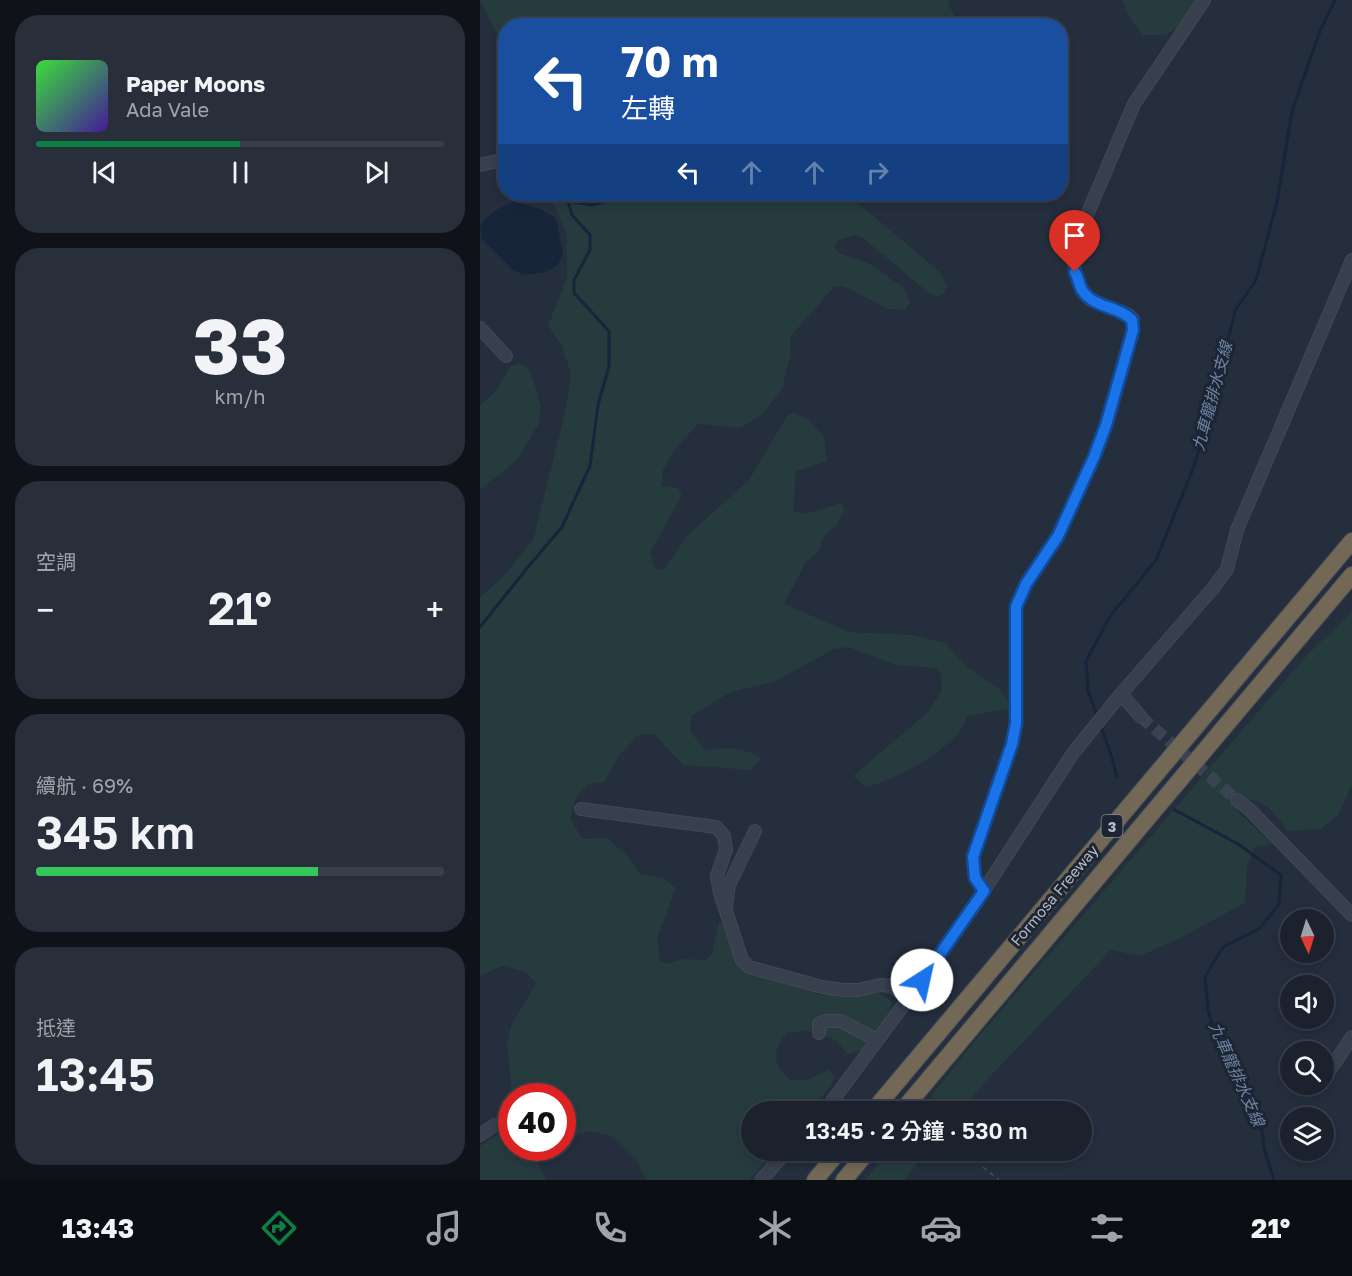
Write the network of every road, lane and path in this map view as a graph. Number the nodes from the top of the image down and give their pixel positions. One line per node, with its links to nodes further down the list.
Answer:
1 (1204, 0): 14 (street)
2 (498, 161): 3 (street)
3 (480, 165)
4 (1352, 260): 9 (street)
5 (480, 328): 6 (street)
6 (506, 356)
7 (1352, 541): 23 (highway, Formosa Freeway / 3)
8 (1352, 575): 24 (highway, Formosa Freeway / 3)
9 (1121, 694): 10 (street); 14 (street)
10 (1141, 717)
11 (1237, 800): 16 (street)
12 (581, 809): 15 (street)
13 (755, 831): 15 (street)
14 (984, 891): 17 (street)
15 (725, 910): 17 (street)
16 (1352, 915)
17 (909, 998): 20 (street)
18 (819, 1033): 20 (street)
19 (1352, 1037): 21 (street)
20 (877, 1040): 22 (street)
21 (1334, 1065)
22 (832, 1101)
23 (881, 1101)
24 (910, 1101)
25 (495, 1125): 26 (street)
26 (480, 1135)
27 (778, 1161): 31 (street)
28 (831, 1161): 32 (highway)
29 (860, 1161): 33 (highway)
30 (983, 1167): 34 (path)
31 (761, 1180)
32 (815, 1180)
33 (844, 1180)
34 (999, 1180)

